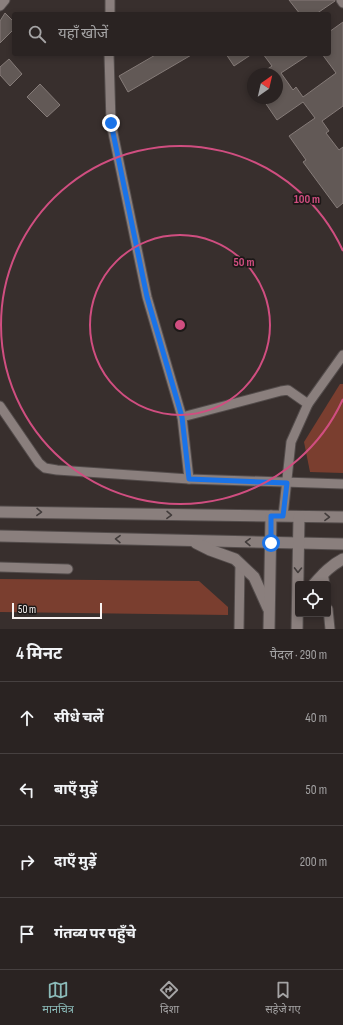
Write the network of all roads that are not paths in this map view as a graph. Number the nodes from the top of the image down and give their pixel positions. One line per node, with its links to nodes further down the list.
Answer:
1 (4, 0): 5 (street)
2 (110, 0): 6 (street)
3 (341, 0): 4 (street)
4 (343, 3)
5 (0, 6)
6 (110, 12)
7 (109, 56): 11 (street)
8 (343, 355): 9 (street)
9 (308, 404): 11 (street); 13 (street)
10 (0, 406): 12 (street)
11 (182, 417): 12 (street)
12 (189, 479): 13 (street)
13 (287, 483): 14 (street); 17 (street)
14 (343, 484)
15 (0, 512): 16 (street, one-way to 16)
16 (271, 516): 17 (street); 22 (street)
17 (283, 516): 18 (street)
18 (299, 517): 19 (street, one-way to 19); 23 (street)
19 (343, 517)
20 (0, 536): 21 (street, one-way to 20)
21 (192, 541): 22 (street, one-way to 21); 26 (street)
22 (271, 543): 23 (street); 31 (street)
23 (298, 543): 24 (street); 30 (street, one-way to 30)
24 (343, 544)
25 (343, 559): 29 (street)
26 (240, 564): 31 (street); 34 (street)
27 (0, 567): 28 (street)
28 (68, 568)
29 (324, 578)
30 (298, 581)
31 (270, 610): 35 (street)
32 (298, 617): 36 (street)
33 (329, 617): 37 (street)
34 (239, 629)
35 (269, 629)
36 (298, 629)
37 (330, 629)

